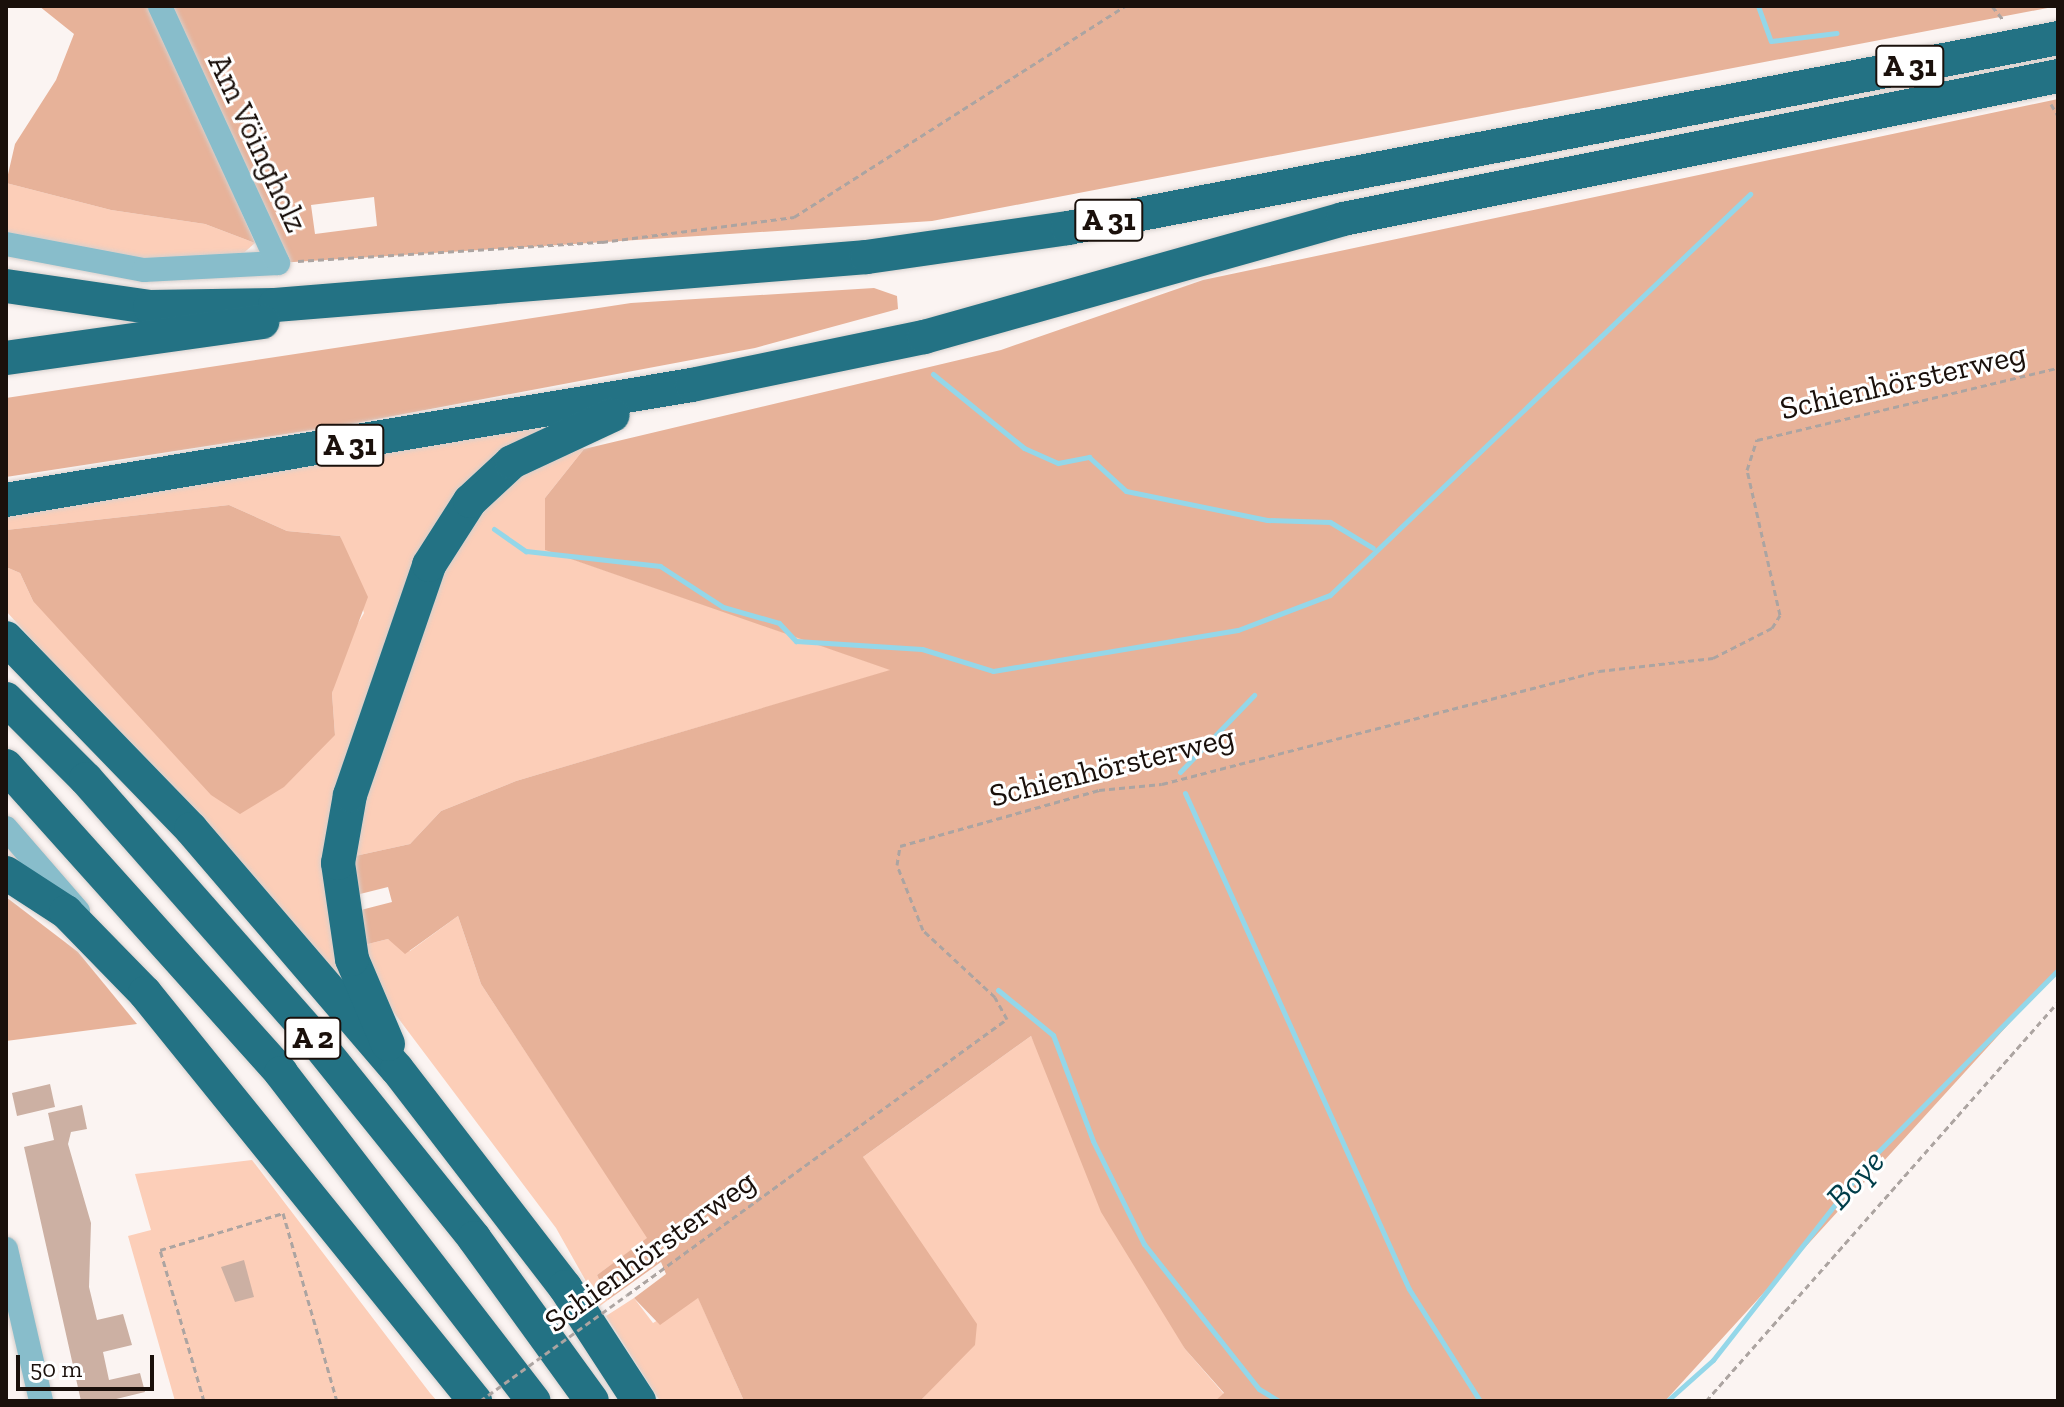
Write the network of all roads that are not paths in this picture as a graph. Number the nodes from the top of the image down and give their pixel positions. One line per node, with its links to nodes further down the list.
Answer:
1 (160, 6): 4 (street, Am Vöingholz)
2 (2058, 38): 6 (highway, A 31)
3 (2054, 89): 8 (highway, A 31)
4 (6, 244)
5 (6, 286): 6 (highway)
6 (448, 291): 7 (highway)
7 (6, 358)
8 (692, 385): 9 (highway, A 31); 16 (highway)
9 (6, 500)
10 (6, 638): 16 (highway)
11 (6, 699): 21 (highway, A 2)
12 (6, 766): 20 (highway, A 2)
13 (6, 828): 15 (street)
14 (6, 873): 15 (highway)
15 (145, 993): 19 (highway)
16 (397, 1069): 22 (highway)
17 (6, 1249): 18 (street)
18 (41, 1401)
19 (478, 1401)
20 (534, 1401)
21 (592, 1401)
22 (639, 1401)

